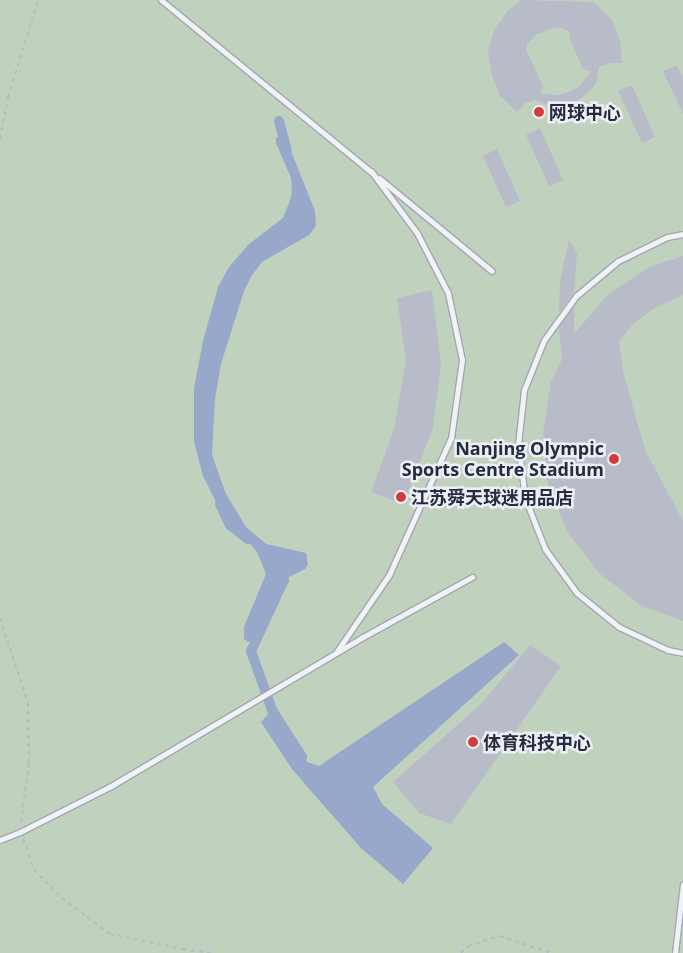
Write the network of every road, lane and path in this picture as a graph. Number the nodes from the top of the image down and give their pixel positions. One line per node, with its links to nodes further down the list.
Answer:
1 (38, 0): 3 (path)
2 (161, 0): 4 (lane)
3 (0, 138)
4 (371, 172): 6 (lane); 9 (lane)
5 (683, 234): 10 (lane)
6 (492, 271)
7 (472, 577): 9 (lane)
8 (0, 618): 11 (path)
9 (336, 653): 11 (lane)
10 (683, 653)
11 (20, 832): 12 (lane); 14 (path)
12 (0, 840)
13 (683, 884): 17 (lane)
14 (211, 953)
15 (461, 953): 16 (path)
16 (552, 953)
17 (675, 953)

